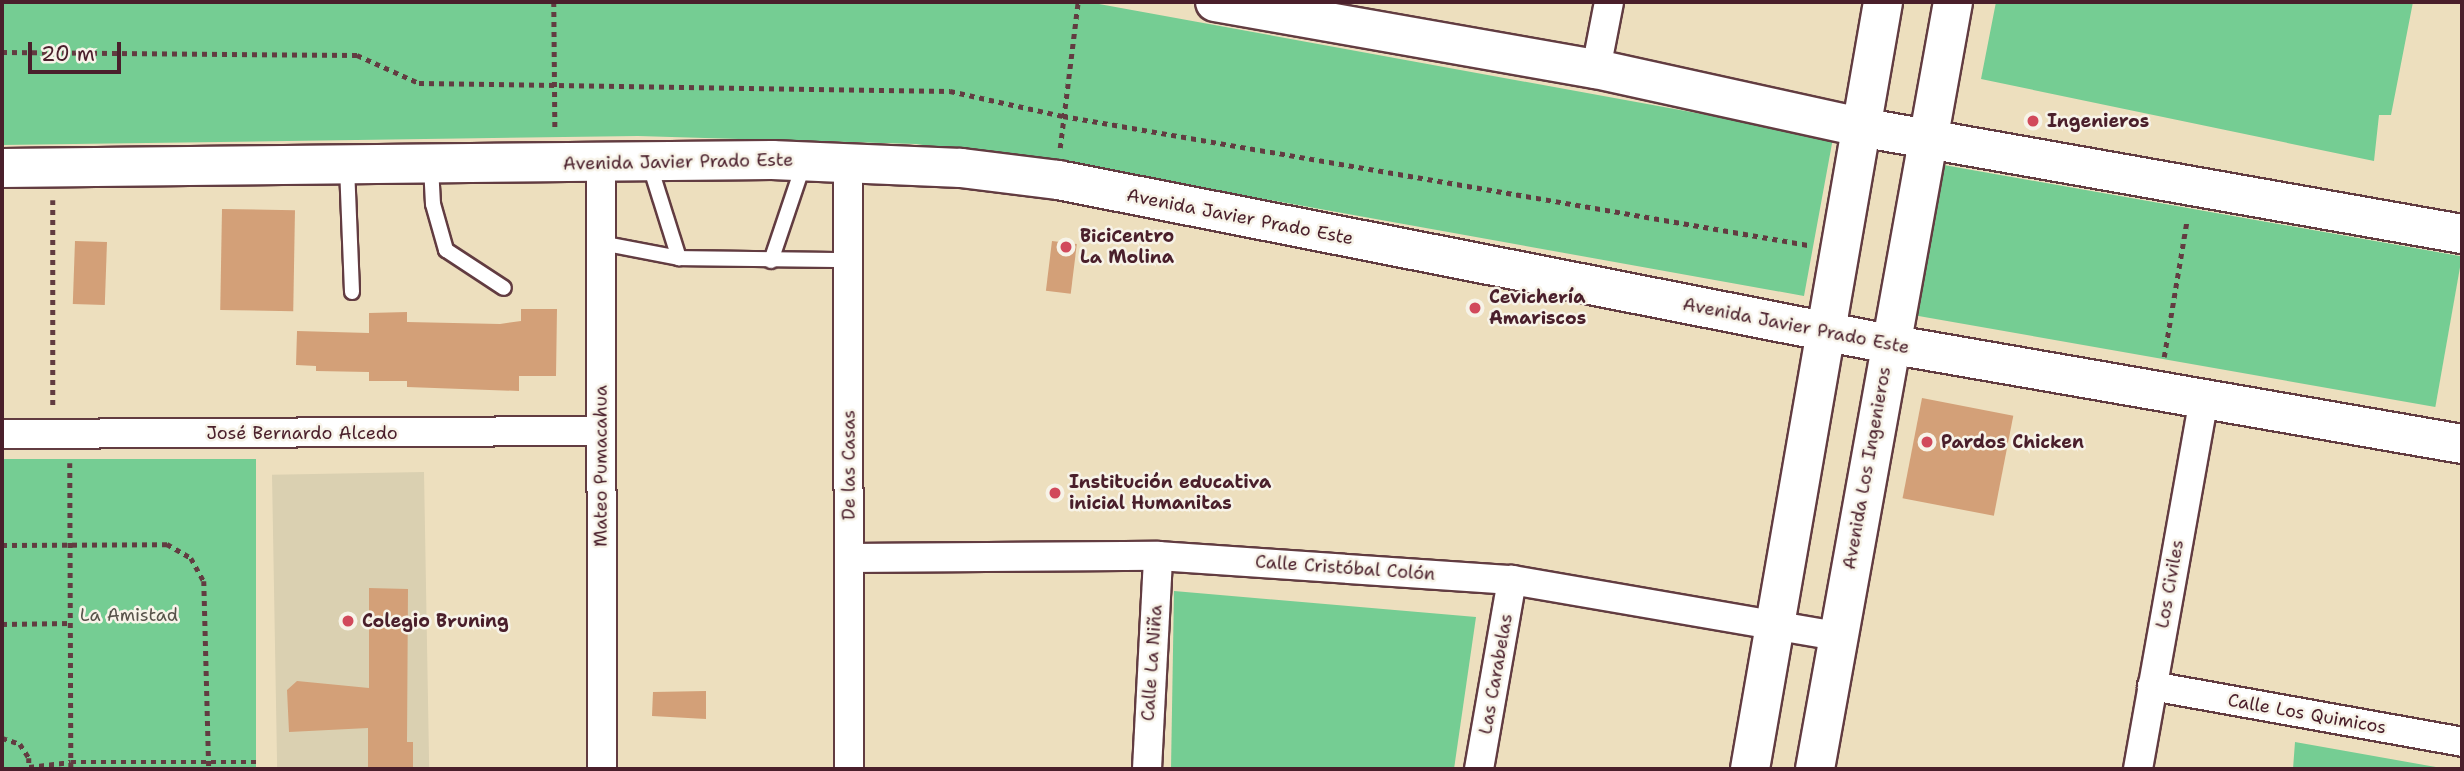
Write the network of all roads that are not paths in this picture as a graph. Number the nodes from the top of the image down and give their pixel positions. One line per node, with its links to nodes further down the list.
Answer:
1 (1215, 2): 5 (main road)
2 (1609, 2): 5 (street)
3 (1883, 2): 6 (main road)
4 (1953, 2): 7 (main road, Avenida Los Ingenieros)
5 (1596, 69): 6 (main road)
6 (1860, 127): 7 (main road); 22 (main road)
7 (1926, 139): 15 (main road); 23 (main road, Avenida Los Ingenieros)
8 (805, 161): 9 (main road, Avenida Javier Prado Este); 10 (main road, Avenida Javier Prado Este); 19 (lane)
9 (849, 161): 18 (street, De las Casas); 22 (main road, Avenida Javier Prado Este)
10 (649, 162): 11 (main road, Avenida Javier Prado Este); 17 (lane)
11 (601, 163): 12 (main road, Avenida Javier Prado Este); 16 (street, Mateo Pumacahua)
12 (430, 165): 13 (main road, Avenida Javier Prado Este); 20 (lane)
13 (347, 166): 14 (main road, Avenida Javier Prado Este); 21 (lane)
14 (2, 168)
15 (2462, 234)
16 (601, 243): 17 (lane); 25 (street, Mateo Pumacahua)
17 (679, 258): 19 (lane)
18 (849, 260): 19 (lane); 29 (street, De las Casas)
19 (771, 261)
20 (504, 288)
21 (352, 292)
22 (1823, 331): 23 (main road, Avenida Javier Prado Este); 31 (main road)
23 (1889, 345): 24 (main road, Avenida Javier Prado Este); 32 (main road, Avenida Los Ingenieros)
24 (2204, 400): 27 (main road, Avenida Javier Prado Este); 33 (street, Los Civiles)
25 (601, 431): 26 (street, José Bernardo Alcedo); 35 (street, Mateo Pumacahua)
26 (2, 434)
27 (2462, 444)
28 (1158, 556): 29 (street, Calle Cristóbal Colón); 30 (street, Calle Cristóbal Colón); 37 (street, Calle La Niña)
29 (849, 558): 36 (street, De las Casas)
30 (1513, 580): 31 (street, Calle Cristóbal Colón); 38 (street, Las Carabelas)
31 (1772, 624): 32 (street, Calle Cristóbal Colón); 39 (main road)
32 (1837, 636): 40 (main road, Avenida Los Ingenieros)
33 (2152, 685): 34 (street, Calle Los Quimicos); 41 (street, Los Civiles)
34 (2462, 742)
35 (602, 769)
36 (849, 769)
37 (1147, 769)
38 (1479, 769)
39 (1749, 769)
40 (1815, 769)
41 (2138, 769)

